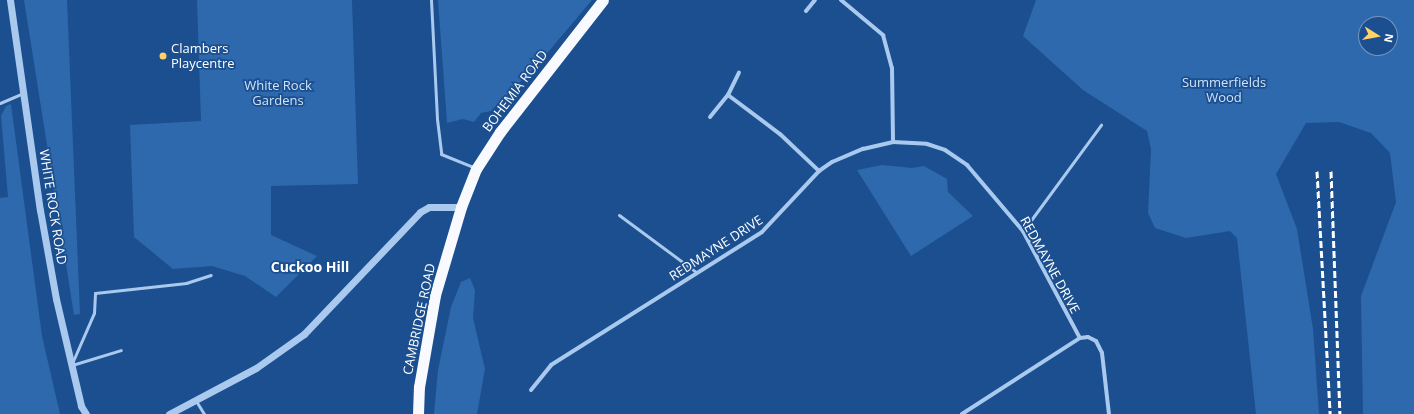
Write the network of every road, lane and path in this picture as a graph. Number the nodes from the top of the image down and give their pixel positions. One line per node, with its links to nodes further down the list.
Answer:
1 (10, 0): 8 (street, WHITE ROCK ROAD)
2 (432, 0): 14 (lane)
3 (604, 0): 14 (highway, BOHEMIA ROAD)
4 (815, 0): 6 (street)
5 (841, 0): 13 (street)
6 (806, 11)
7 (739, 72): 9 (street)
8 (23, 93): 10 (lane); 23 (street, WHITE ROCK ROAD)
9 (728, 95): 11 (street); 15 (street)
10 (0, 103)
11 (710, 117)
12 (1101, 125): 18 (lane)
13 (893, 142): 15 (street, REDMAYNE DRIVE); 18 (street, REDMAYNE DRIVE)
14 (476, 168): 16 (highway, BOHEMIA ROAD)
15 (819, 171): 19 (street, REDMAYNE DRIVE)
16 (461, 207): 25 (street); 29 (highway, CAMBRIDGE ROAD)
17 (619, 215): 19 (lane)
18 (1023, 231): 21 (street, REDMAYNE DRIVE)
19 (696, 272): 24 (street, REDMAYNE DRIVE)
20 (211, 275): 23 (lane)
21 (1080, 338): 30 (street); 31 (street)
22 (121, 350): 23 (lane)
23 (70, 366): 26 (street, WHITE ROCK ROAD)
24 (531, 390)
25 (196, 401): 27 (street); 28 (lane)
26 (86, 414)
27 (169, 414)
28 (204, 414)
29 (418, 414)
30 (962, 414)
31 (1109, 414)

